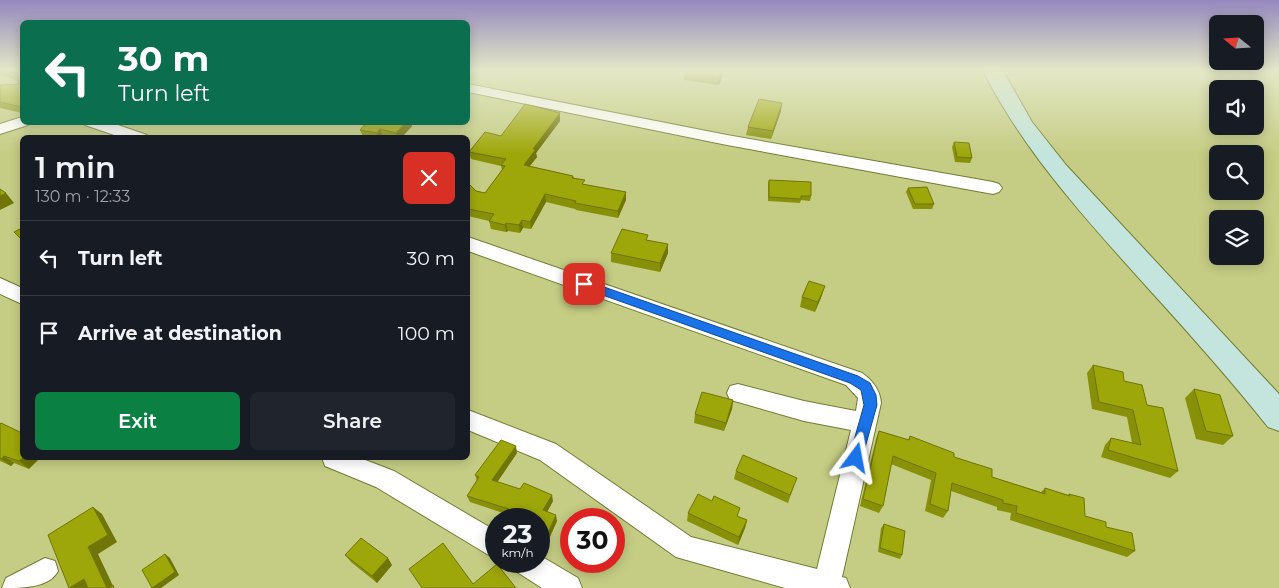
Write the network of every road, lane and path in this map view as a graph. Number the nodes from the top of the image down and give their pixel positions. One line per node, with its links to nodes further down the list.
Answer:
1 (520, 98): 7 (street)
2 (1007, 98): 12 (main road)
3 (20, 123): 5 (street)
4 (100, 125): 6 (street)
5 (0, 129)
6 (132, 135)
7 (993, 188)
8 (470, 245): 14 (street)
9 (0, 285): 10 (street)
10 (20, 296)
11 (738, 393): 14 (street)
12 (1279, 417)
13 (470, 421): 19 (street)
14 (864, 422): 19 (street)
15 (339, 460): 16 (street)
16 (485, 538)
17 (45, 571): 20 (street)
18 (543, 573): 21 (street)
19 (830, 587)
20 (16, 588)
21 (568, 588)

